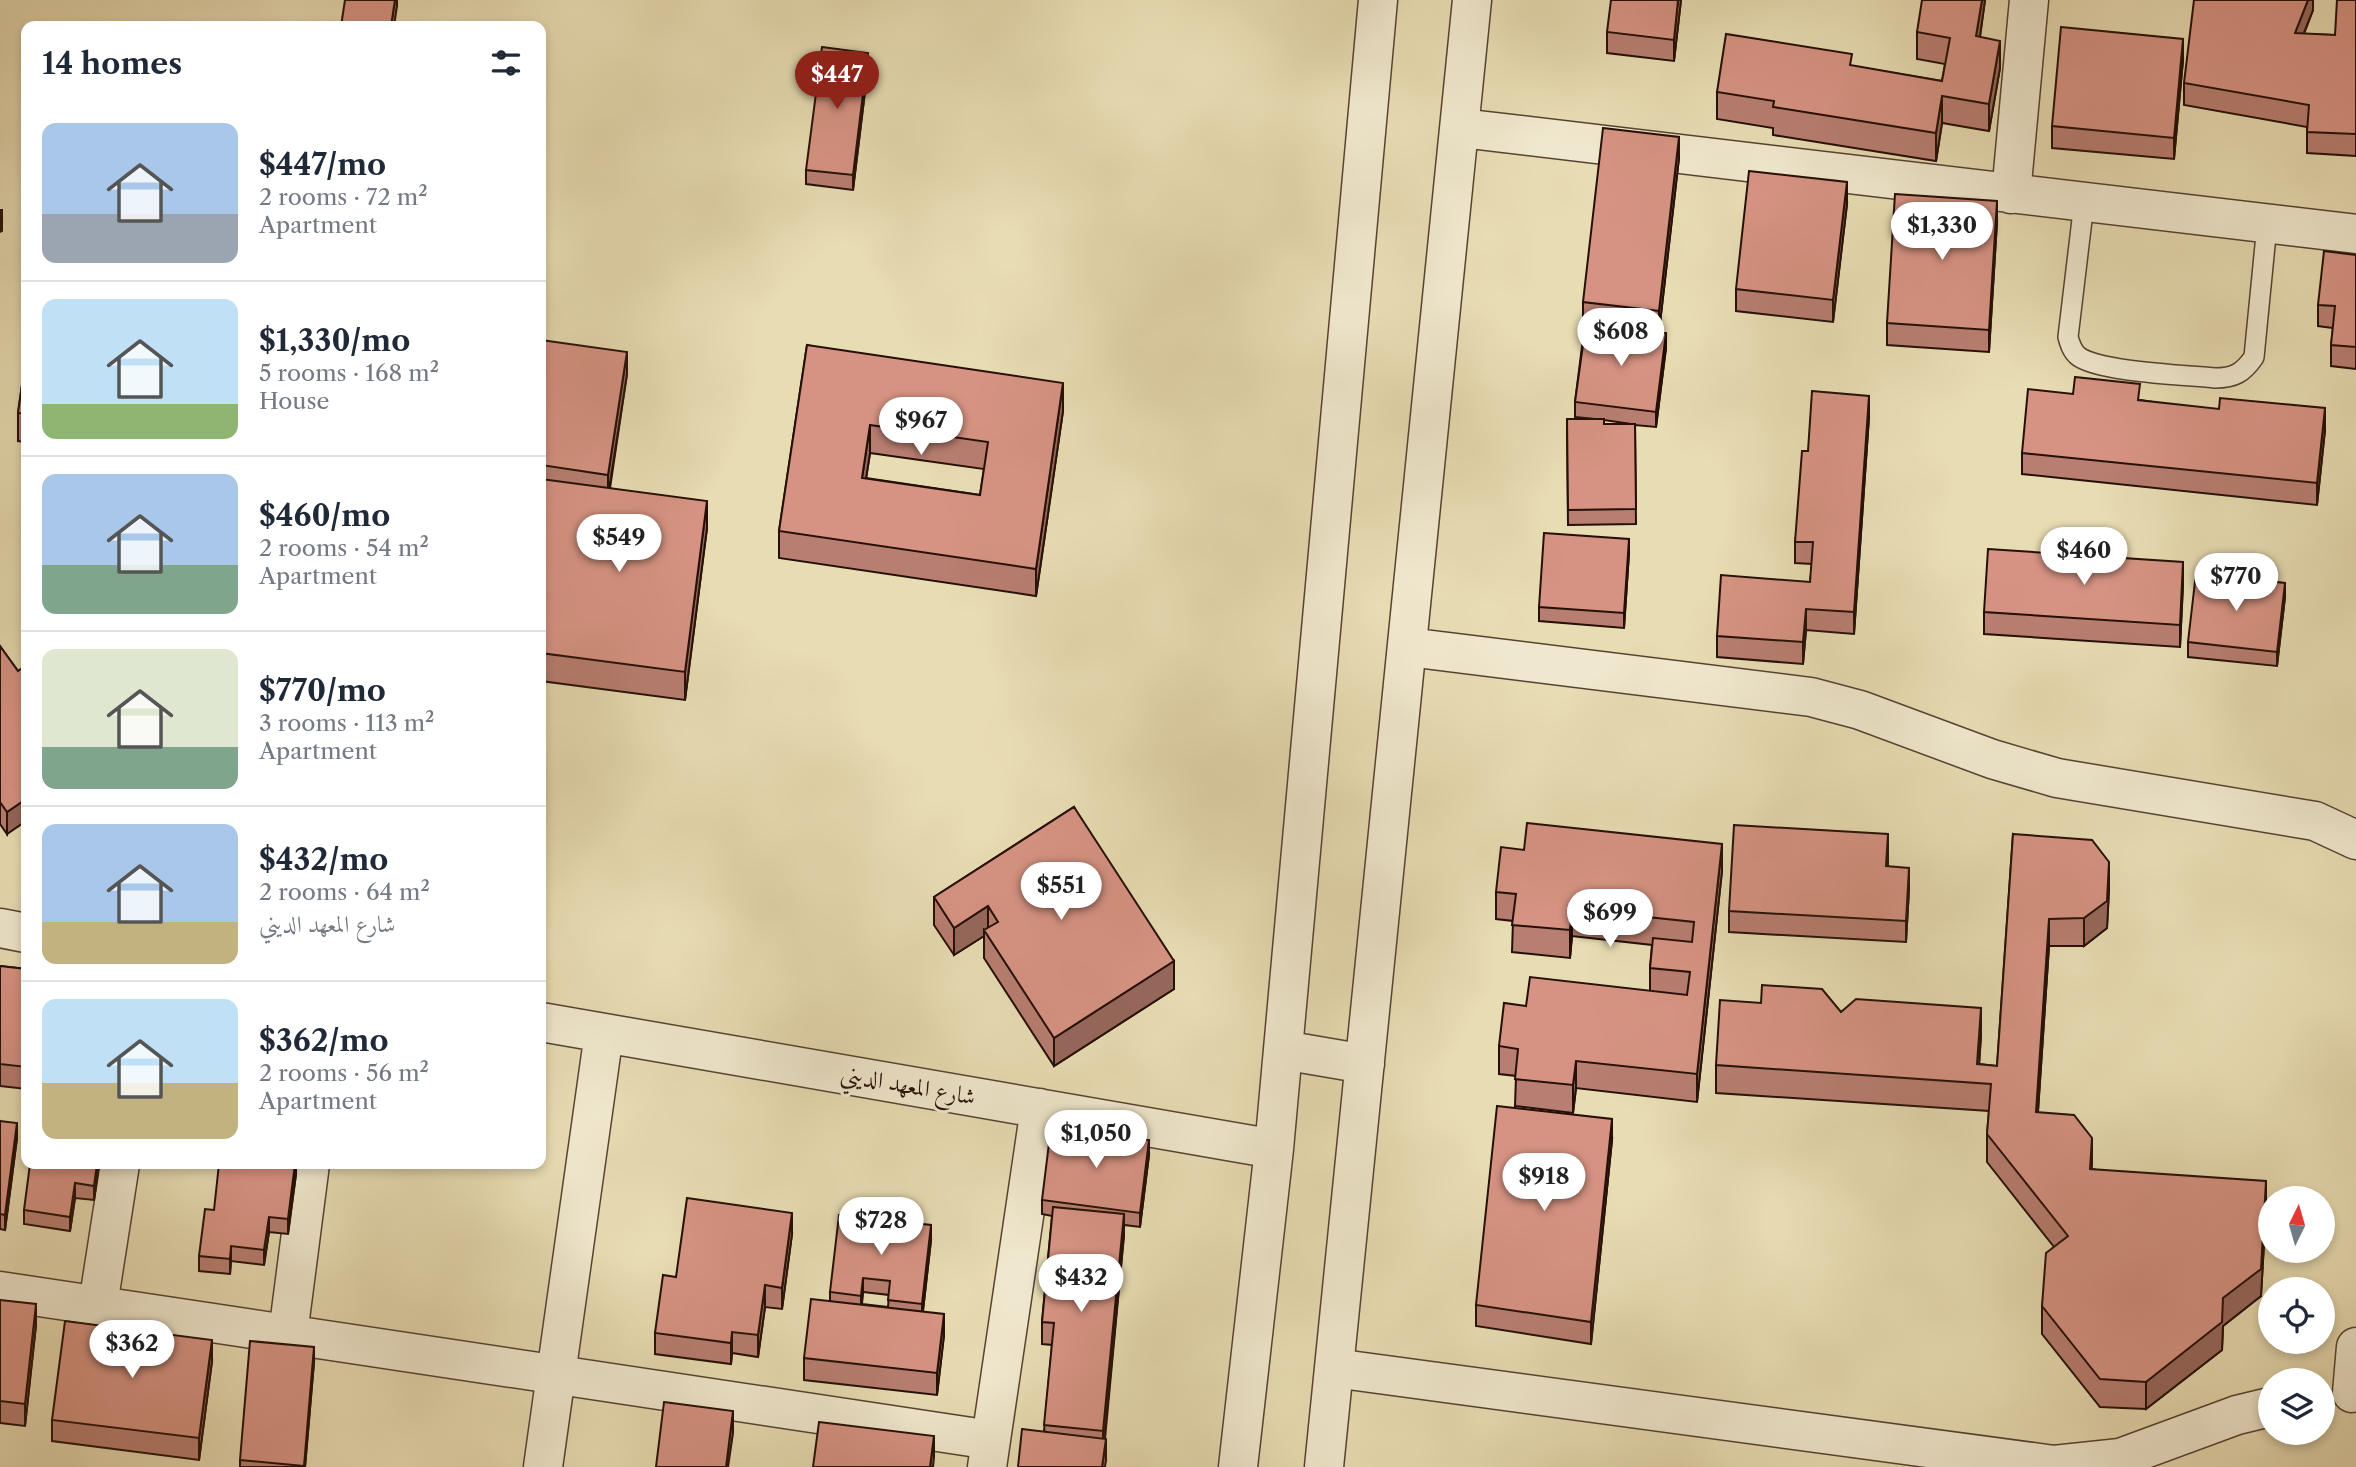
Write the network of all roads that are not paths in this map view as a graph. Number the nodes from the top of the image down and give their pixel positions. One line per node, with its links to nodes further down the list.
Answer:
1 (1378, 0): 15 (street)
2 (1472, 0): 4 (street)
3 (2029, 0): 5 (street)
4 (1461, 128): 5 (street); 9 (street)
5 (2011, 194): 6 (street)
6 (2084, 203): 7 (street); 7 (lane)
7 (2267, 225): 8 (street)
8 (2356, 234)
9 (1408, 647): 10 (street); 16 (street)
10 (2356, 840)
11 (0, 928): 12 (street)
12 (21, 932)
13 (546, 1023): 14 (street, شارع المعهد الديني)
14 (604, 1033): 17 (street, شارع المعهد الديني); 26 (street)
15 (1283, 1050): 16 (street); 18 (street)
16 (1365, 1064): 25 (street)
17 (1040, 1108): 18 (street, شارع المعهد الديني); 29 (street)
18 (1274, 1149): 33 (street)
19 (119, 1169): 22 (street)
20 (309, 1169): 23 (street)
21 (0, 1291): 22 (street)
22 (98, 1305): 23 (street)
23 (288, 1334): 26 (street)
24 (2356, 1347): 27 (street)
25 (1334, 1368): 30 (street); 34 (street)
26 (556, 1374): 29 (street); 32 (street)
27 (2343, 1394)
28 (2258, 1410): 31 (street)
29 (989, 1453)
30 (1974, 1462): 31 (street)
31 (2121, 1463)
32 (543, 1467)
33 (1238, 1467)
34 (1324, 1467)

